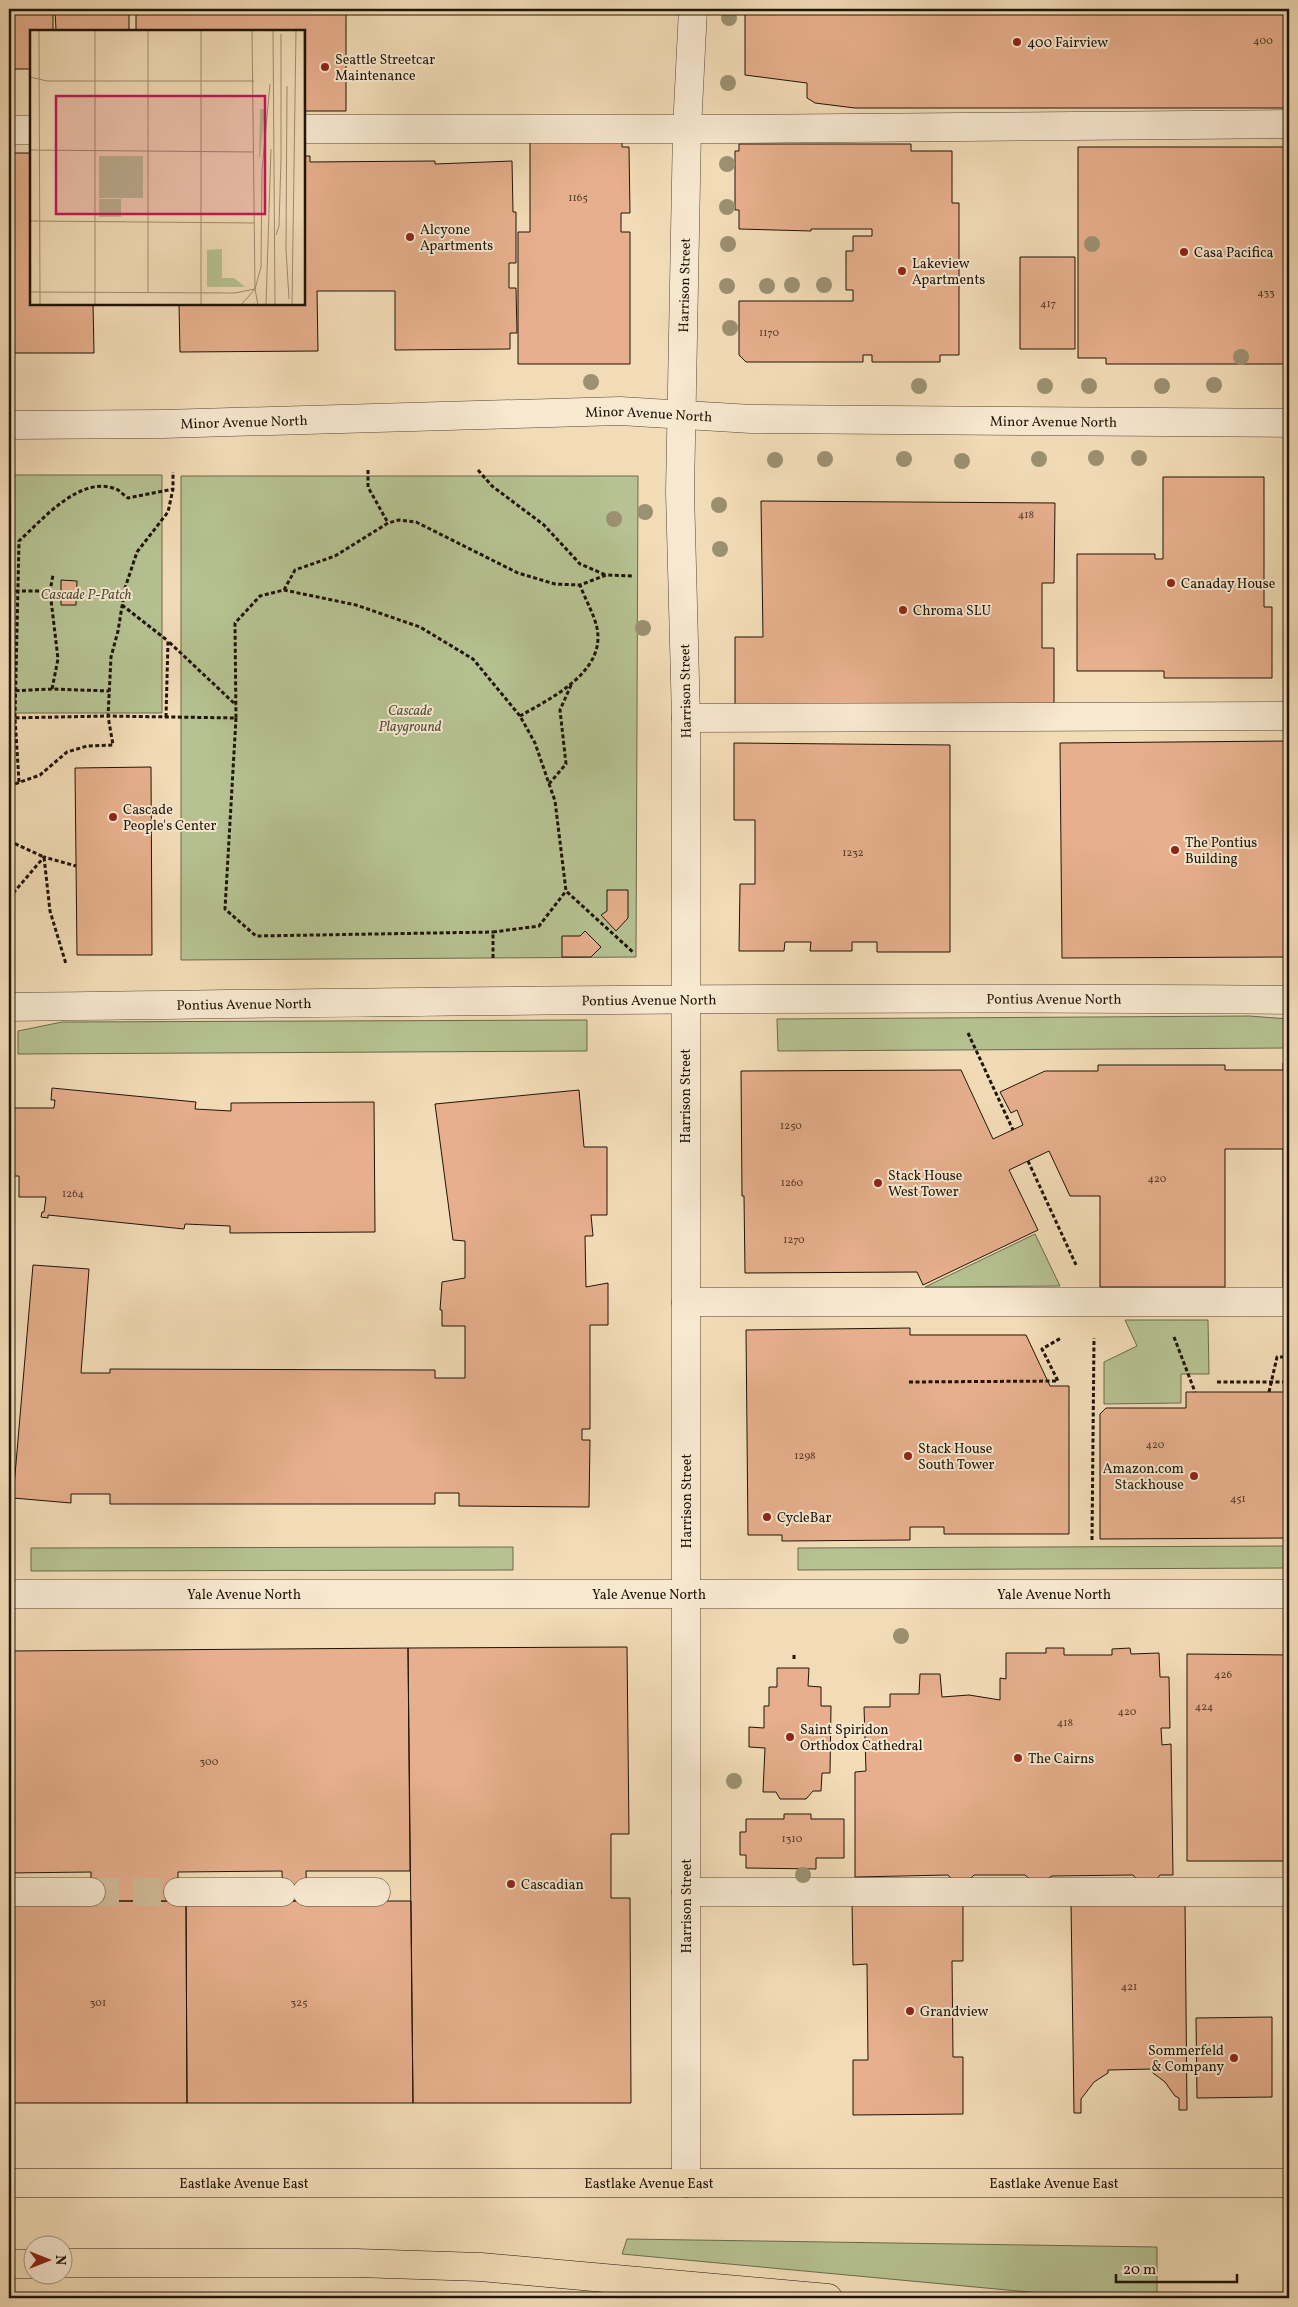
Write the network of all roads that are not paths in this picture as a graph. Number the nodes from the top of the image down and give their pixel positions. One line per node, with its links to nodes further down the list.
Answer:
1 (693, 9): 4 (street, Harrison Street)
2 (1289, 124): 4 (street)
3 (305, 129): 4 (street)
4 (687, 129): 7 (street, Harrison Street)
5 (9, 130): 6 (street)
6 (30, 130)
7 (682, 415): 8 (street, Minor Avenue North); 9 (street, Minor Avenue North); 11 (street, Harrison Street)
8 (1289, 423)
9 (9, 425)
10 (1289, 716): 11 (street)
11 (686, 718): 12 (street, Harrison Street)
12 (685, 999): 13 (street, Pontius Avenue North); 14 (street, Pontius Avenue North); 15 (street, Harrison Street)
13 (1289, 1000)
14 (9, 1007)
15 (686, 1302): 16 (street); 18 (street, Harrison Street)
16 (1289, 1302)
17 (9, 1594): 18 (street, Yale Avenue North)
18 (686, 1594): 19 (street, Yale Avenue North); 24 (street, Harrison Street)
19 (1289, 1594)
20 (9, 1892): 21 (street)
21 (91, 1892)
22 (178, 1892): 23 (street)
23 (376, 1892)
24 (686, 1892): 25 (street); 27 (street, Harrison Street)
25 (1289, 1892)
26 (9, 2183): 27 (main road, Eastlake Avenue East)
27 (686, 2183): 28 (main road, Eastlake Avenue East)
28 (1289, 2183)
29 (9, 2264): 30 (main road)
30 (22, 2264)
31 (72, 2264): 32 (main road)
32 (828, 2298)

